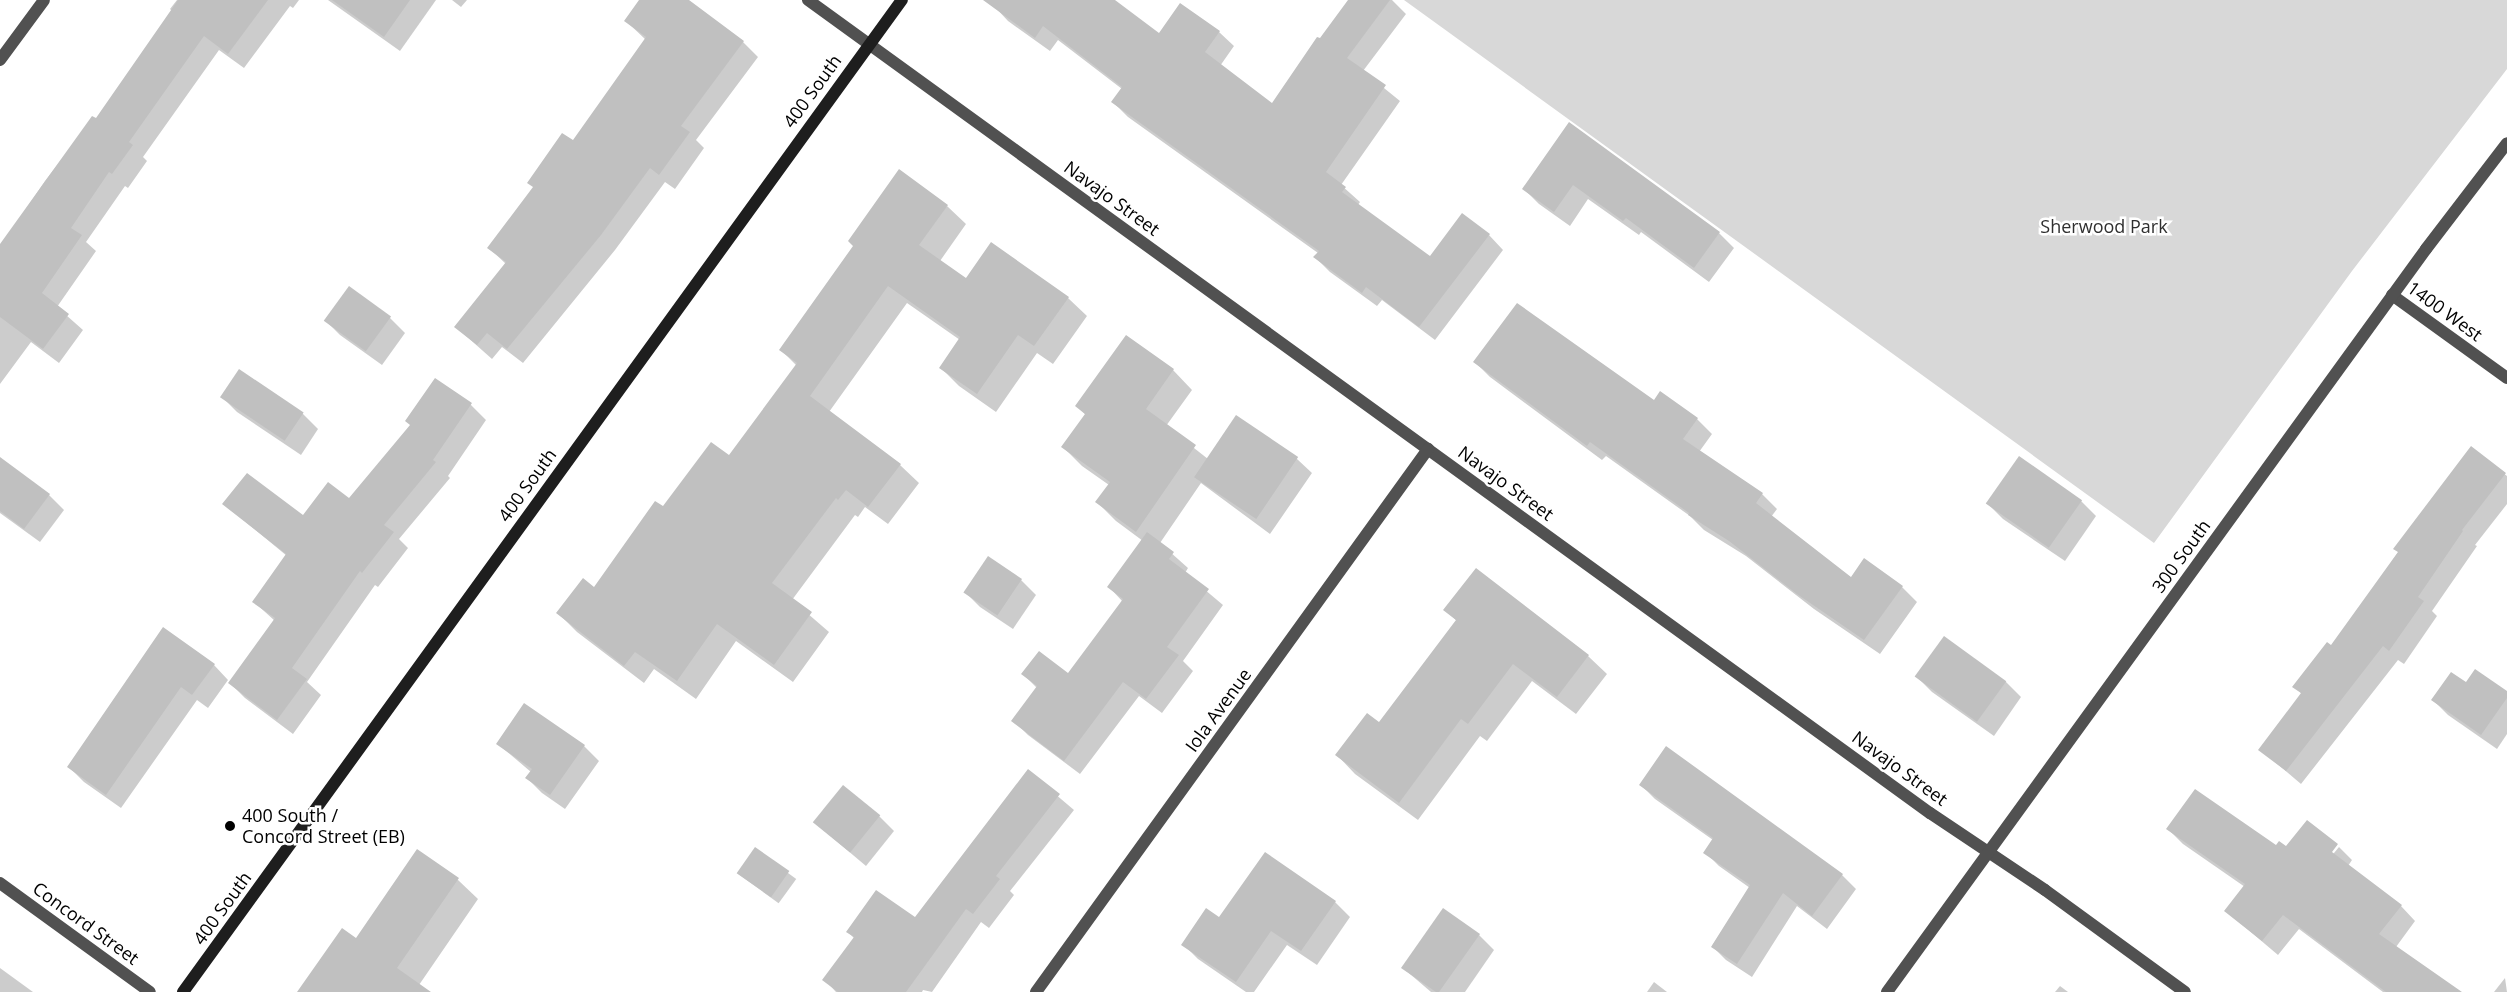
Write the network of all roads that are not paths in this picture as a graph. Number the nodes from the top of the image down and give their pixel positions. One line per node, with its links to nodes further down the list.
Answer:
1 (44, 0): 5 (street)
2 (808, 0): 4 (street, Navajo Street)
3 (902, 0): 4 (main road, 400 South)
4 (868, 44): 9 (street, Navajo Street); 13 (main road, 400 South)
5 (0, 60)
6 (2507, 143): 7 (street, 300 South)
7 (2392, 295): 8 (street, 1400 West); 10 (street, 300 South)
8 (2507, 378)
9 (1428, 449): 10 (street, Navajo Street); 14 (street, Iola Avenue)
10 (1988, 852): 15 (street, 300 South); 16 (street, Navajo Street)
11 (0, 883): 12 (street, Concord Street)
12 (150, 992)
13 (183, 992)
14 (1036, 992)
15 (1887, 992)
16 (2185, 992)

